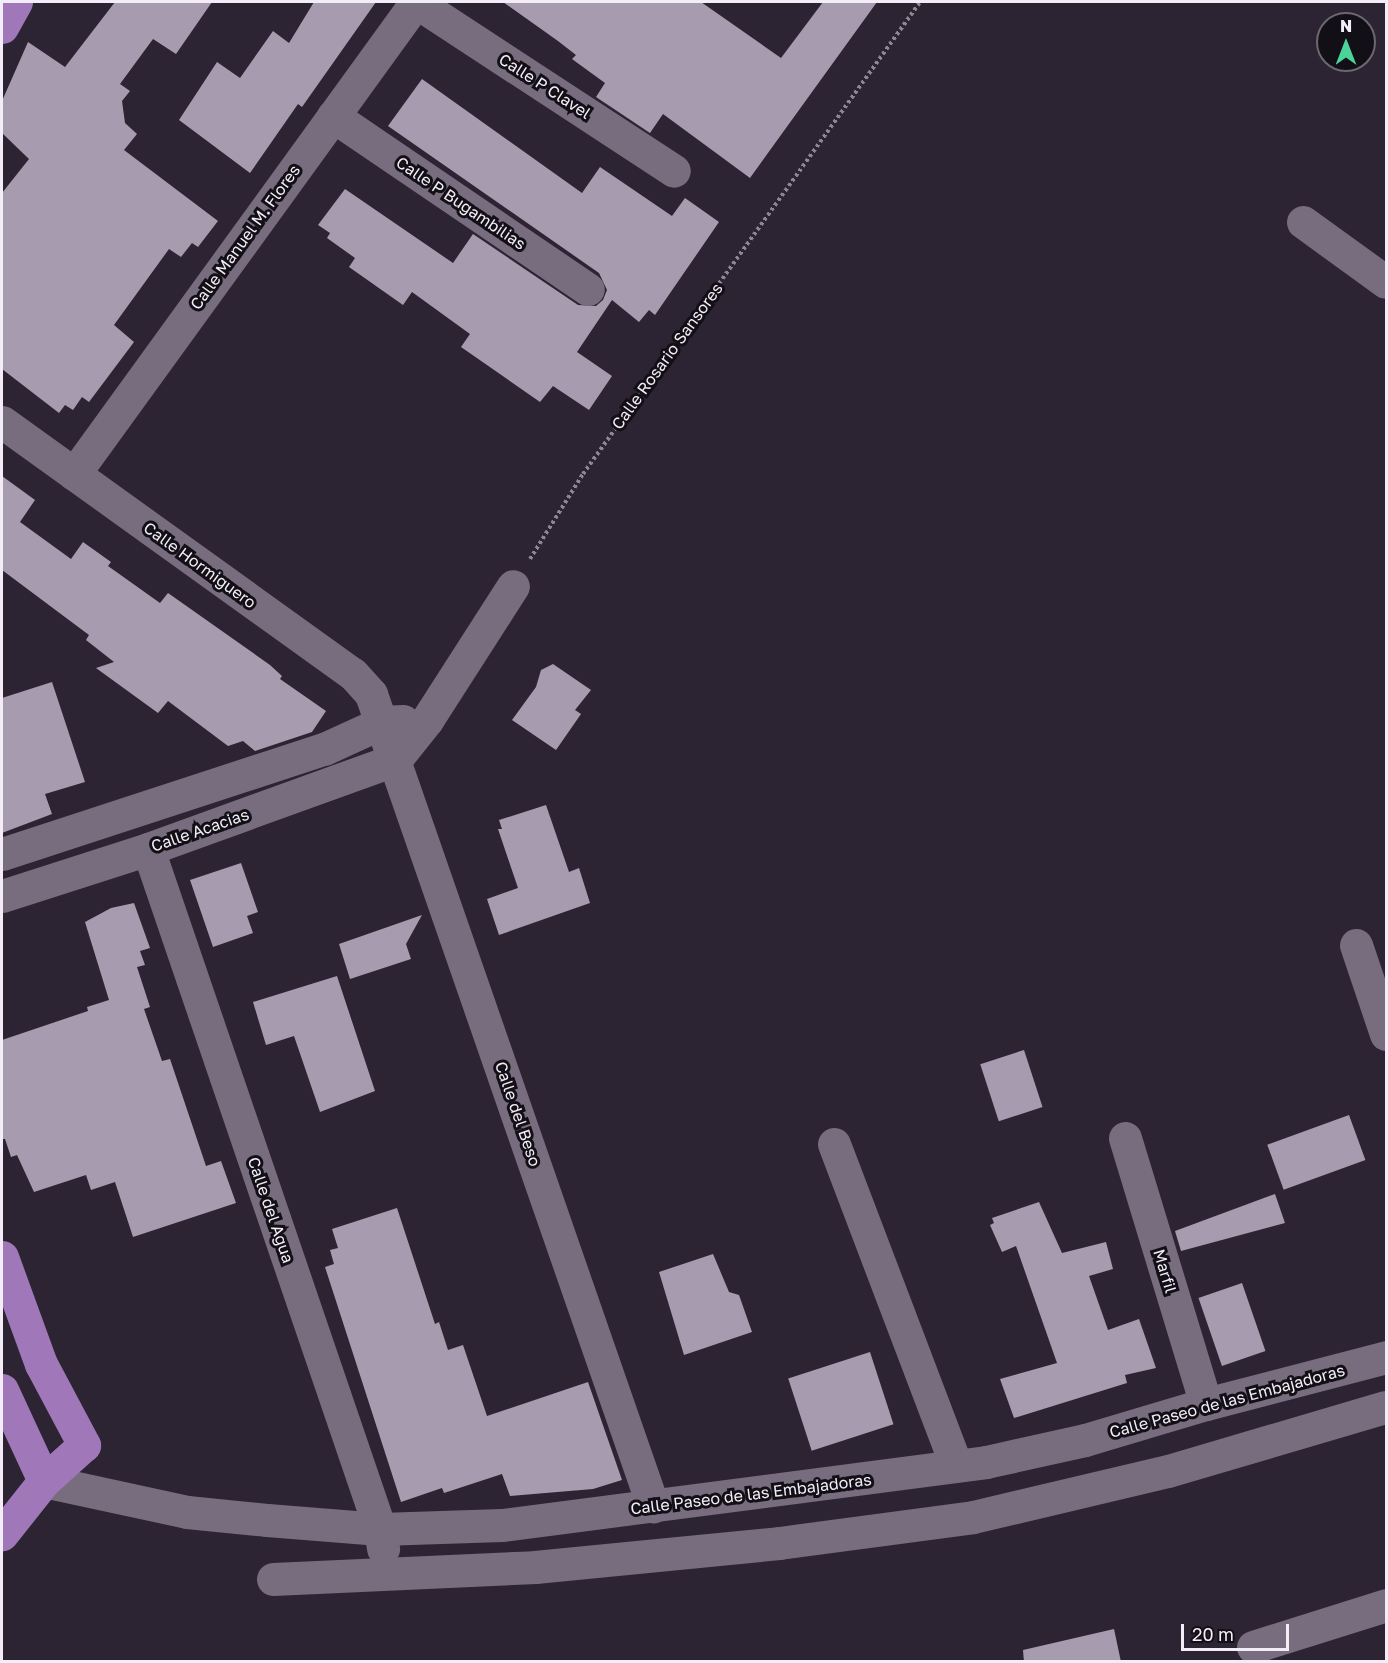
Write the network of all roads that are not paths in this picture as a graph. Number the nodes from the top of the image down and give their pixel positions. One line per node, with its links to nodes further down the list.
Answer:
1 (16, 2): 3 (main road)
2 (416, 2): 4 (street, Calle Manuel M. Flores); 5 (street, Calle P Clavel)
3 (2, 27)
4 (333, 116): 8 (street, Calle P Bugambilias); 10 (street, Calle Manuel M. Flores)
5 (674, 171)
6 (1303, 222): 7 (street)
7 (1386, 282)
8 (588, 289)
9 (2, 422): 10 (street, Calle Hormiguero)
10 (74, 474): 13 (street, Calle Hormiguero)
11 (513, 586): 12 (street)
12 (427, 720): 13 (street); 14 (street)
13 (383, 722): 14 (street, Calle del Beso); 16 (street)
14 (396, 759): 15 (street, Calle Acacias); 31 (street, Calle del Beso)
15 (148, 849): 17 (street, Calle Acacias); 32 (street, Calle del Agua)
16 (2, 854)
17 (2, 896)
18 (1356, 945): 19 (street)
19 (1386, 1034)
20 (1125, 1138): 25 (street, Marfil)
21 (834, 1144): 28 (street)
22 (2, 1257): 27 (main road)
23 (1386, 1357): 25 (street, Calle Paseo de las Embajadoras)
24 (2, 1390): 29 (main road)
25 (1206, 1404): 28 (street, Calle Paseo de las Embajadoras)
26 (1386, 1407): 34 (street)
27 (84, 1445): 29 (main road); 30 (street)
28 (956, 1466): 31 (street, Calle Paseo de las Embajadoras)
29 (44, 1481): 30 (street, Calle Paseo de las Embajadoras); 33 (main road)
30 (105, 1493): 32 (street, Calle Paseo de las Embajadoras)
31 (653, 1506): 32 (street, Calle Paseo de las Embajadoras)
32 (380, 1529): 34 (street, Calle del Agua)
33 (2, 1534)
34 (387, 1573): 35 (street)
35 (273, 1579)
36 (1386, 1605): 37 (street)
37 (1253, 1647)

